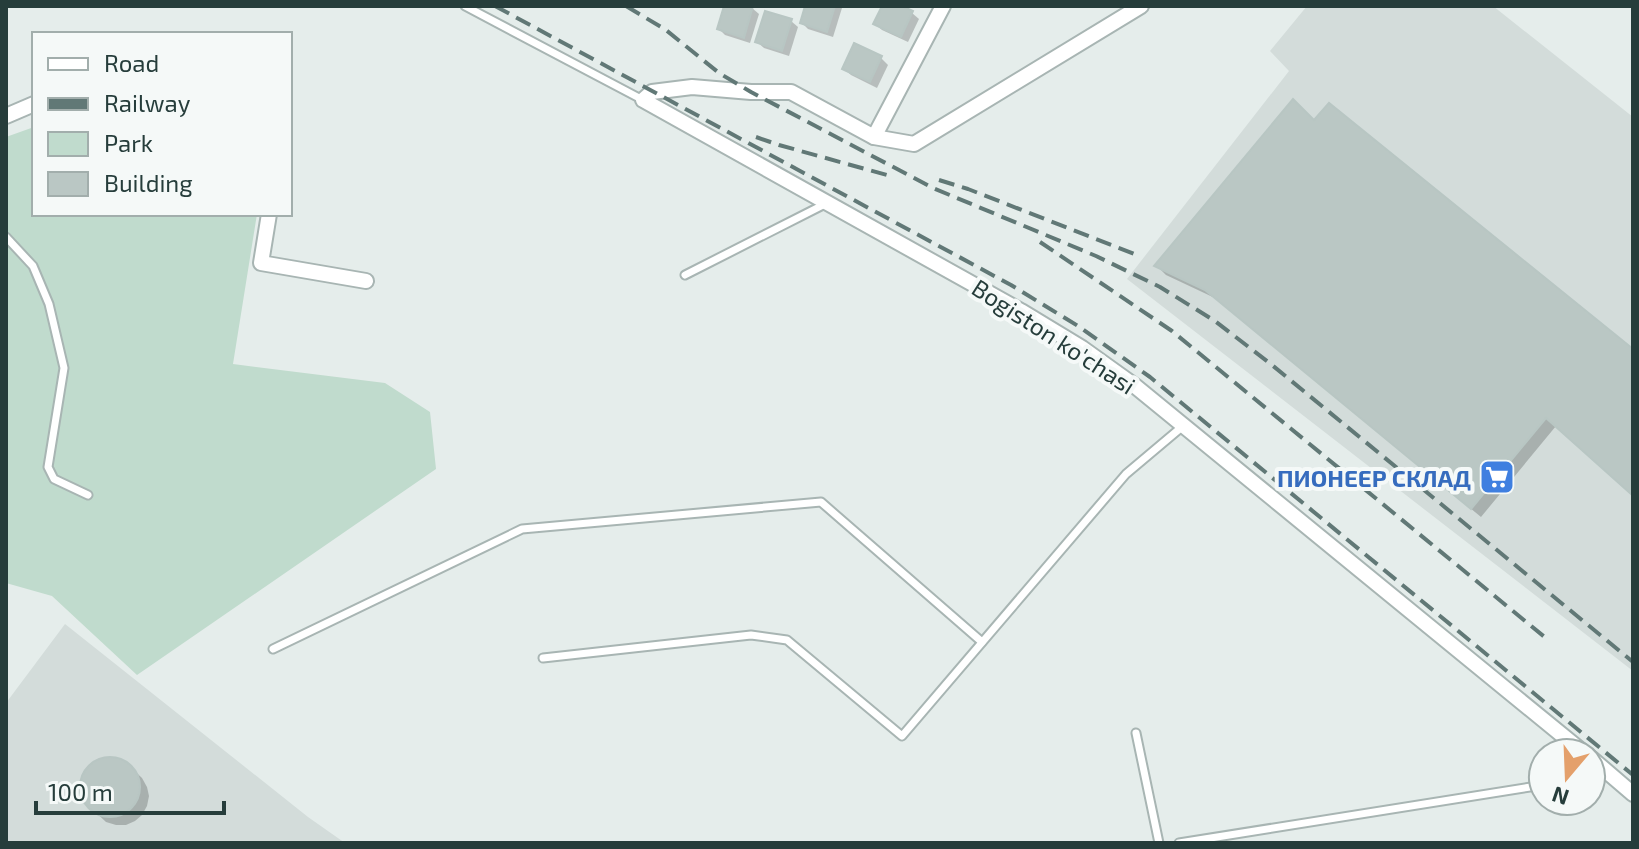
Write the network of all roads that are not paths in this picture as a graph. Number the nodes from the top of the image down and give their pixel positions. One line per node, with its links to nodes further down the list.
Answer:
1 (465, 6): 4 (lane, Bogiston ko'chasi)
2 (943, 6): 7 (street)
3 (1141, 6): 7 (street)
4 (643, 100): 7 (street); 8 (street, Bogiston ko'chasi)
5 (32, 105): 6 (street)
6 (6, 116)
7 (874, 137)
8 (827, 203): 11 (lane); 13 (street, Bogiston ko'chasi)
9 (269, 216): 12 (street)
10 (6, 237): 14 (lane)
11 (685, 275)
12 (366, 281)
13 (1183, 426): 15 (lane); 19 (street, Bogiston ko'chasi)
14 (88, 495)
15 (982, 642): 16 (lane); 17 (lane)
16 (273, 649)
17 (543, 658)
18 (1136, 733): 23 (lane)
19 (1563, 737)
20 (1607, 773): 22 (street, Bogiston ko'chasi)
21 (1527, 788): 24 (lane)
22 (1633, 794)
23 (1159, 843)
24 (1179, 843)

